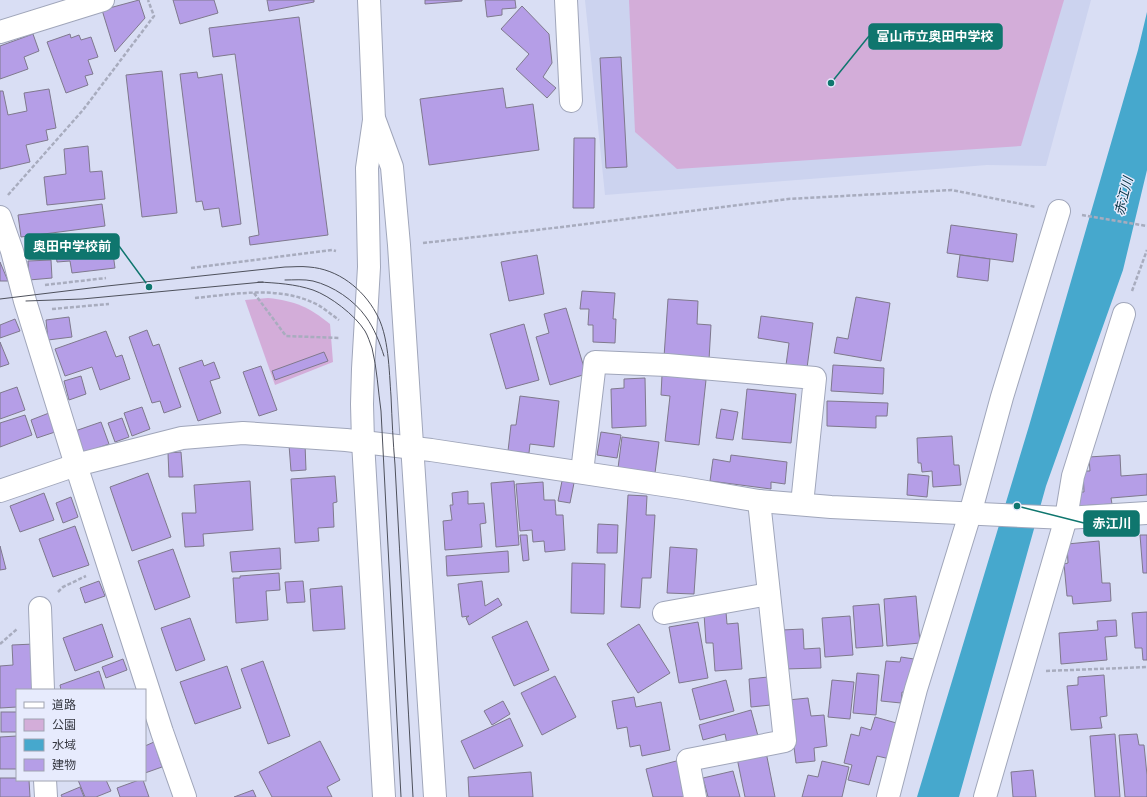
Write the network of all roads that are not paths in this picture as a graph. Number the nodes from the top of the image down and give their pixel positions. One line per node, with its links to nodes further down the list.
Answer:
1 (103, 0): 4 (street)
2 (369, 0): 6 (street)
3 (566, 0): 5 (street)
4 (0, 32)
5 (571, 101)
6 (374, 120): 10 (street); 11 (street)
7 (3, 208): 12 (street)
8 (1068, 213): 18 (street)
9 (1124, 314): 19 (street)
10 (363, 442): 11 (street); 12 (street); 30 (street)
11 (412, 448): 13 (street); 31 (street)
12 (76, 465): 14 (street); 24 (street)
13 (582, 472): 15 (street); 16 (street)
14 (0, 492)
15 (759, 501): 16 (street); 20 (street)
16 (802, 504): 18 (street)
17 (1147, 513): 19 (street)
18 (970, 514): 19 (street); 33 (street)
19 (1058, 517): 34 (street)
20 (769, 594): 22 (street); 32 (street)
21 (40, 608): 23 (street)
22 (664, 613)
23 (43, 689)
24 (141, 689)
25 (146, 707): 26 (street)
26 (154, 735): 29 (street)
27 (45, 781): 28 (street)
28 (46, 797)
29 (185, 797)
30 (384, 797)
31 (435, 797)
32 (695, 797)
33 (888, 797)
34 (984, 797)

